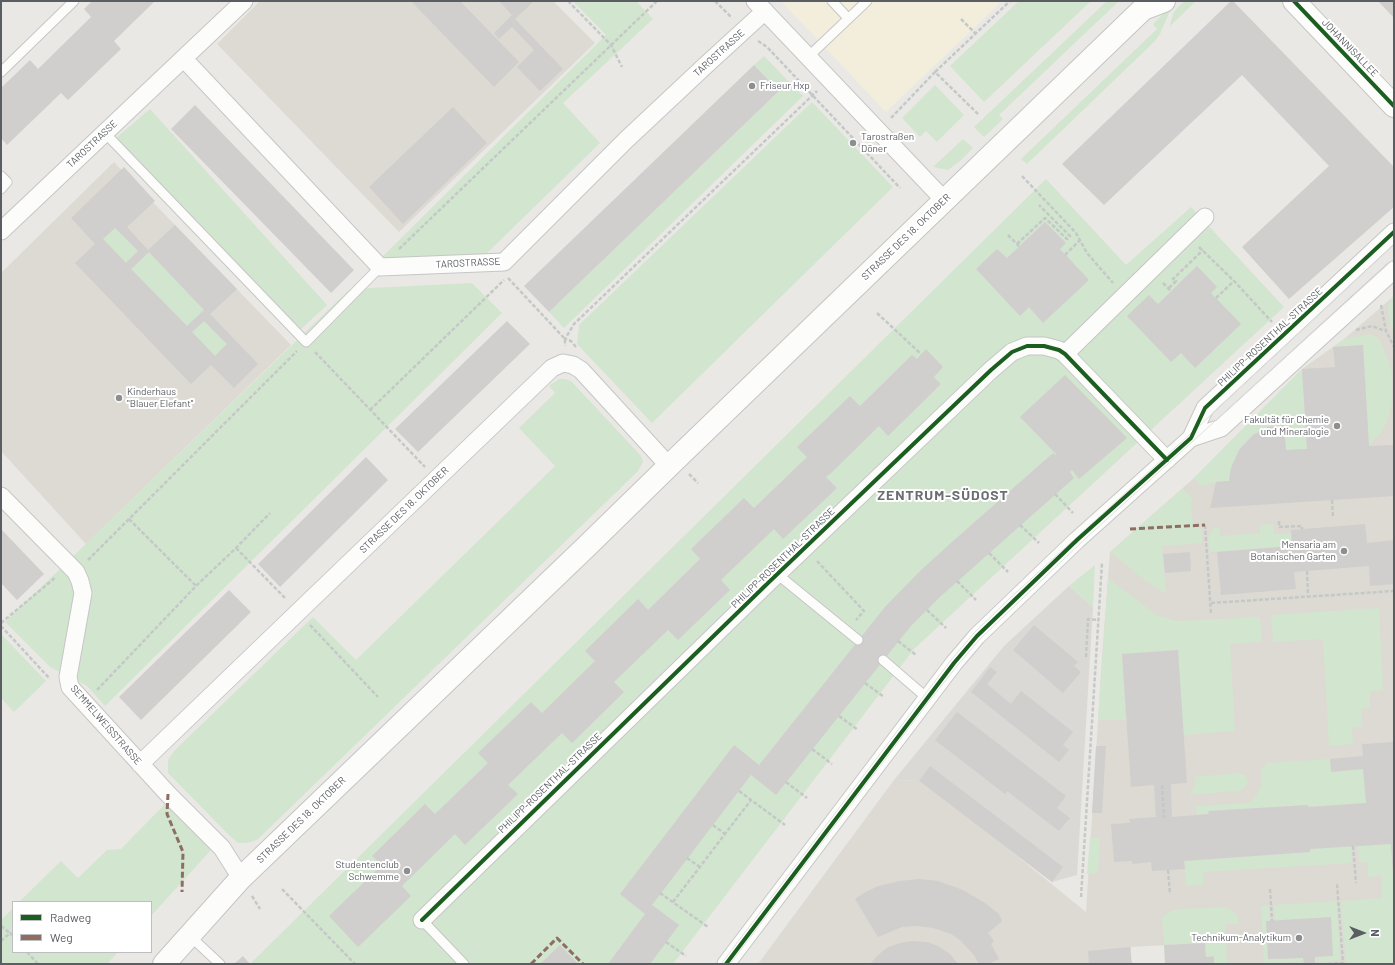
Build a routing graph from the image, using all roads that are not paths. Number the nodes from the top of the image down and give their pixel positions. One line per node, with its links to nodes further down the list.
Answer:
1 (74, 1): 12 (lane)
2 (244, 1): 11 (street, TAROSTRASSE)
3 (832, 1): 9 (lane)
4 (867, 1): 9 (lane)
5 (1164, 1): 7 (main road, STRASSE DES 18. OKTOBER)
6 (1294, 1): 13 (main road, JOHANNISALLEE)
7 (1145, 5): 17 (main road, STRASSE DES 18. OKTOBER)
8 (760, 6): 10 (street, TAROSTRASSE); 21 (street, TAROSTRASSE)
9 (848, 18): 10 (lane)
10 (808, 57): 17 (street, TAROSTRASSE)
11 (184, 59): 14 (street, TAROSTRASSE); 21 (street)
12 (1, 72)
13 (1394, 106)
14 (104, 132): 19 (street, TAROSTRASSE); 21 (lane)
15 (1, 176): 16 (lane)
16 (1, 189)
17 (945, 200): 26 (main road, STRASSE DES 18. OKTOBER)
18 (1205, 218): 23 (street)
19 (1, 231)
20 (1394, 232): 24 (street, PHILIPP-ROSENTHAL-STRASSE)
21 (380, 267)
22 (1394, 270): 24 (street, PHILIPP-ROSENTHAL-STRASSE)
23 (1065, 354): 25 (street, PHILIPP-ROSENTHAL-STRASSE); 28 (street, PHILIPP-ROSENTHAL-STRASSE)
24 (1191, 438): 25 (street, PHILIPP-ROSENTHAL-STRASSE)
25 (1167, 460): 31 (street, PHILIPP-ROSENTHAL-STRASSE)
26 (669, 466): 32 (street, STRASSE DES 18. OKTOBER); 33 (main road, STRASSE DES 18. OKTOBER)
27 (1, 496): 32 (street, SEMMELWEISSTRASSE)
28 (778, 574): 29 (lane); 34 (street, PHILIPP-ROSENTHAL-STRASSE)
29 (858, 640)
30 (883, 660): 31 (lane)
31 (927, 698): 39 (street, PHILIPP-ROSENTHAL-STRASSE)
32 (140, 764): 33 (street, SEMMELWEISSTRASSE)
33 (242, 878): 35 (main road, STRASSE DES 18. OKTOBER)
34 (422, 920): 38 (lane)
35 (190, 936): 36 (main road, STRASSE DES 18. OKTOBER); 37 (lane)
36 (164, 964)
37 (220, 964)
38 (464, 964)
39 (726, 964)

